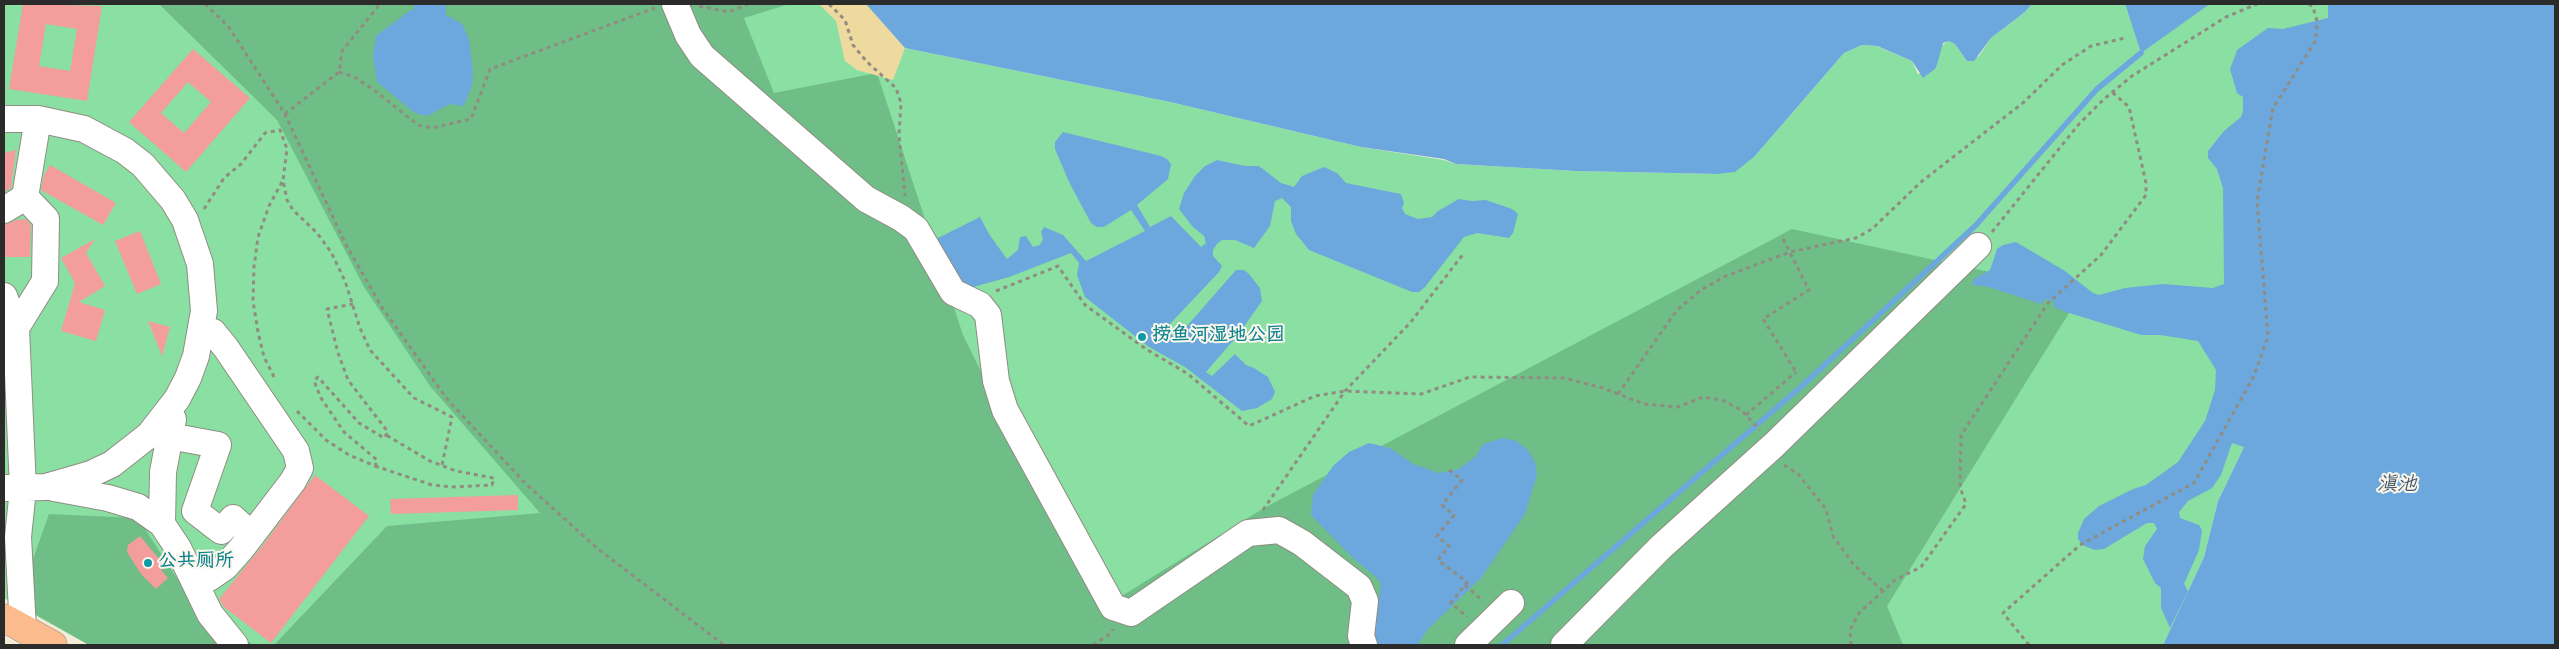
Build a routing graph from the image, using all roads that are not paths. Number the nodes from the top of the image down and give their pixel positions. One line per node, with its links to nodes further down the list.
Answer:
1 (676, 5): 19 (street)
2 (4, 119): 3 (street)
3 (38, 119): 4 (street); 8 (street)
4 (14, 204): 7 (street)
5 (1978, 246): 21 (street)
6 (4, 296): 7 (street)
7 (16, 328): 11 (street)
8 (202, 330): 9 (street); 13 (street)
9 (178, 399): 10 (street); 11 (street)
10 (168, 436): 12 (street); 13 (street)
11 (24, 488): 12 (street); 16 (street)
12 (162, 524): 14 (street)
13 (252, 534): 14 (street)
14 (194, 581): 18 (street)
15 (1511, 603): 20 (street)
16 (13, 623): 17 (main road)
17 (53, 645)
18 (235, 645)
19 (1364, 645)
20 (1468, 645)
21 (1564, 645)

